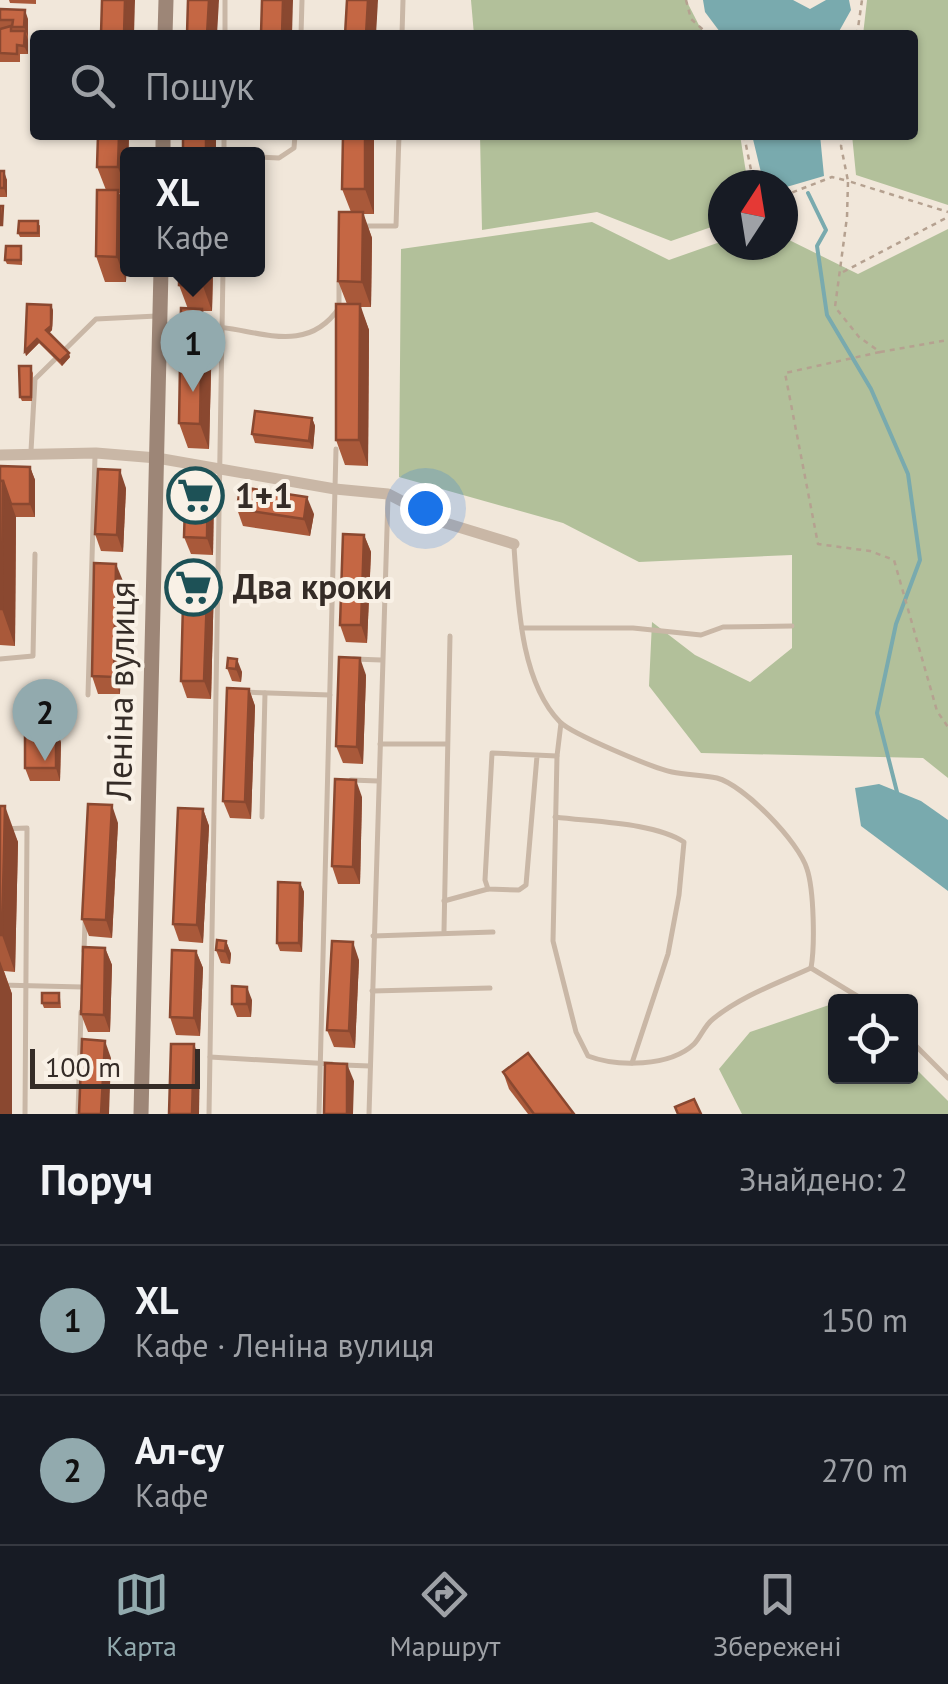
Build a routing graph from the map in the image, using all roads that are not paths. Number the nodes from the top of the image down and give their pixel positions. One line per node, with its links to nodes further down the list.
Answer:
1 (166, 0): 5 (main road)
2 (226, 0): 6 (lane)
3 (302, 0): 7 (lane)
4 (402, 0): 8 (lane)
5 (165, 30)
6 (225, 30)
7 (301, 30)
8 (402, 30)
9 (294, 140): 11 (lane)
10 (399, 140): 12 (lane)
11 (265, 158)
12 (359, 226)
13 (340, 275): 16 (lane)
14 (161, 277): 17 (main road, Леніна вулиця)
15 (223, 277): 18 (lane)
16 (339, 307): 18 (lane); 19 (lane)
17 (160, 320): 18 (lane); 21 (lane); 24 (main road, Леніна вулиця)
18 (222, 326): 25 (lane)
19 (339, 326)
20 (336, 450): 26 (lane)
21 (31, 453): 22 (street); 23 (street)
22 (96, 453): 24 (street); 39 (lane)
23 (0, 455)
24 (157, 458): 25 (street); 73 (main road, Леніна вулиця)
25 (221, 469): 26 (street); 36 (lane)
26 (336, 488): 27 (street); 33 (lane)
27 (388, 494): 28 (street); 35 (lane)
28 (514, 544): 31 (lane)
29 (36, 554): 34 (lane)
30 (792, 626): 31 (lane)
31 (522, 628): 40 (lane)
32 (450, 636): 42 (lane)
33 (331, 658): 35 (lane); 38 (lane)
34 (0, 659)
35 (381, 660): 41 (lane)
36 (217, 692): 37 (lane); 66 (lane)
37 (265, 693): 38 (lane); 48 (lane)
38 (330, 694): 45 (lane)
39 (88, 695)
40 (561, 724): 44 (lane); 56 (lane)
41 (379, 744): 42 (lane); 46 (lane)
42 (447, 744): 51 (lane)
43 (537, 756): 44 (lane); 50 (lane); 50 (lane)
44 (557, 756): 47 (lane)
45 (328, 780): 46 (lane); 67 (lane)
46 (378, 781): 55 (lane)
47 (555, 817): 68 (lane); 68 (lane)
48 (262, 818)
49 (0, 829): 59 (lane)
50 (488, 889): 51 (lane)
51 (444, 901): 53 (lane)
52 (85, 913): 57 (lane)
53 (444, 931): 54 (lane); 55 (lane)
54 (493, 932)
55 (374, 936): 62 (lane)
56 (811, 968): 63 (lane); 68 (lane)
57 (83, 969)
58 (0, 986): 59 (lane)
59 (26, 986): 60 (lane); 71 (lane)
60 (82, 987)
61 (490, 988): 62 (lane)
62 (372, 991): 69 (lane)
63 (855, 994)
64 (82, 1005): 72 (lane)
65 (918, 1048): 70 (lane)
66 (210, 1057): 67 (lane); 74 (lane)
67 (320, 1063): 69 (lane); 75 (lane)
68 (632, 1063)
69 (370, 1066): 76 (lane)
70 (948, 1078)
71 (26, 1114)
72 (78, 1114)
73 (140, 1114)
74 (209, 1114)
75 (319, 1114)
76 (368, 1114)

